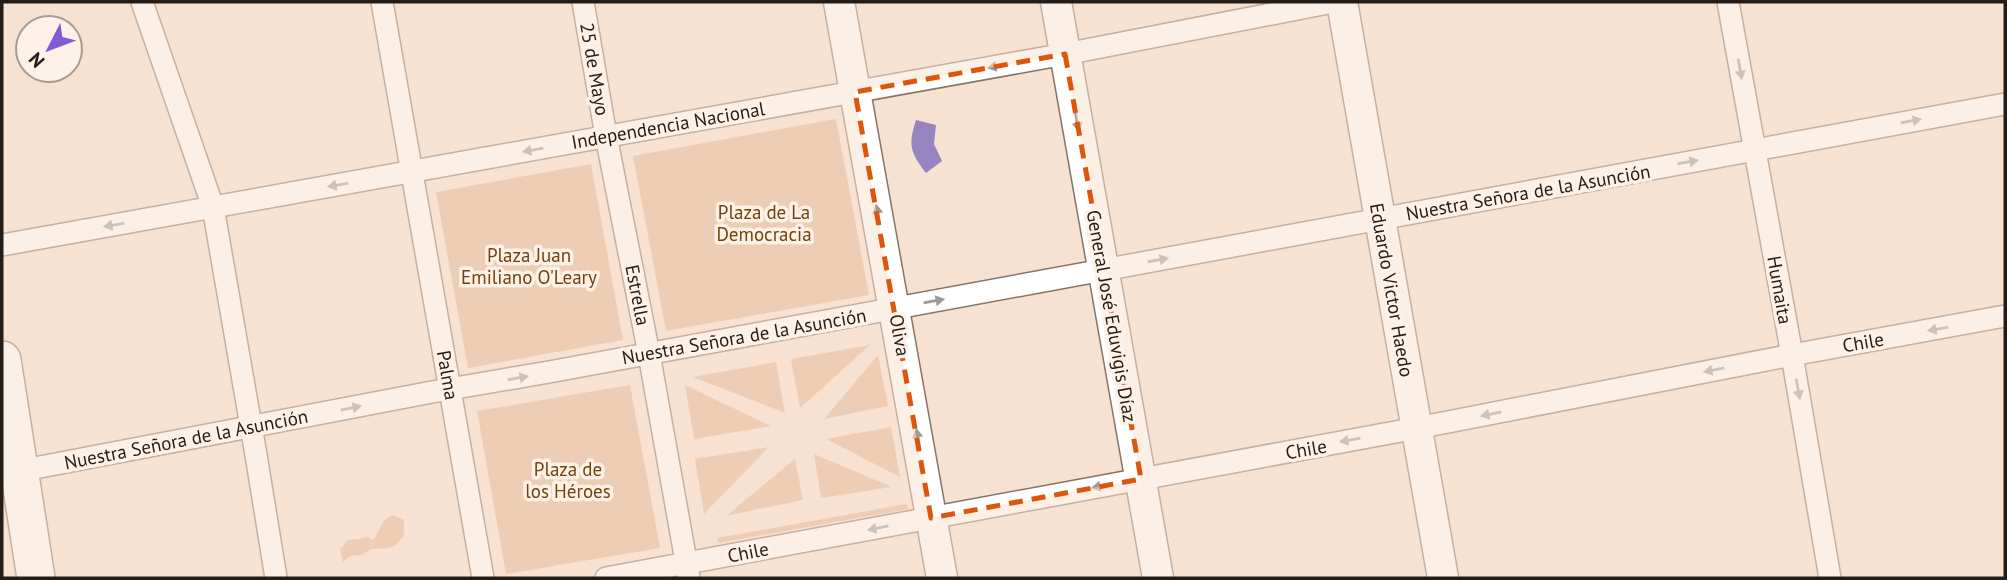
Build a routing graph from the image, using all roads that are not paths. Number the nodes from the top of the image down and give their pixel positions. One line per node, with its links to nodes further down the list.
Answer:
1 (142, 2): 15 (street)
2 (382, 2): 14 (street, Palma)
3 (583, 2): 12 (street, 25 de Mayo)
4 (839, 2): 10 (street, Oliva)
5 (1056, 2): 9 (street, General José Eduvigis Díaz)
6 (1333, 2): 9 (street, Independencia Nacional)
7 (1342, 2): 16 (street, Eduardo Victor Haedo)
8 (1728, 2): 13 (street, Humaita, one-way to 13)
9 (1065, 54): 10 (street, Independencia Nacional, one-way to 10); 18 (street, General José Eduvigis Díaz, one-way to 18)
10 (855, 92): 12 (street, Independencia Nacional); 19 (street, Oliva, one-way to 10)
11 (2005, 104): 13 (street, Nuestra Señora de la Asunción, one-way to 11)
12 (606, 136): 14 (street, Independencia Nacional, one-way to 14); 21 (street, Estrella)
13 (1755, 150): 16 (street, Nuestra Señora de la Asunción, one-way to 13); 22 (street, Humaita)
14 (408, 172): 15 (street, Independencia Nacional, one-way to 15); 24 (street, Palma)
15 (213, 207): 17 (street, Independencia Nacional, one-way to 17); 25 (street)
16 (1380, 219): 18 (street, Nuestra Señora de la Asunción, one-way to 16); 26 (street, Eduardo Victor Haedo)
17 (2, 245)
18 (1104, 270): 19 (street, Nuestra Señora de la Asunción, one-way to 18); 28 (street, General José Eduvigis Díaz)
19 (895, 308): 21 (street, Nuestra Señora de la Asunción); 29 (street, Oliva, one-way to 19)
20 (2005, 316): 22 (street, Chile, one-way to 22)
21 (649, 354): 24 (street, Nuestra Señora de la Asunción, one-way to 21); 30 (street, Estrella)
22 (1792, 355): 26 (street, Chile, one-way to 26); 38 (street, Humaita, one-way to 38)
23 (2, 360): 27 (highway)
24 (450, 390): 25 (street, Nuestra Señora de la Asunción, one-way to 24); 33 (street, Palma)
25 (251, 427): 27 (street, Nuestra Señora de la Asunción); 32 (street)
26 (1417, 428): 28 (street, Chile, one-way to 28); 37 (street, Eduardo Victor Haedo)
27 (19, 471): 31 (highway)
28 (1141, 479): 29 (street, Chile, one-way to 29); 36 (street, General José Eduvigis Díaz)
29 (931, 518): 30 (street, Chile, one-way to 30); 35 (street, Oliva)
30 (687, 571): 34 (street, Chile)
31 (36, 578)
32 (276, 578)
33 (483, 578)
34 (606, 578)
35 (942, 578)
36 (1158, 578)
37 (1443, 578)
38 (1830, 578)

